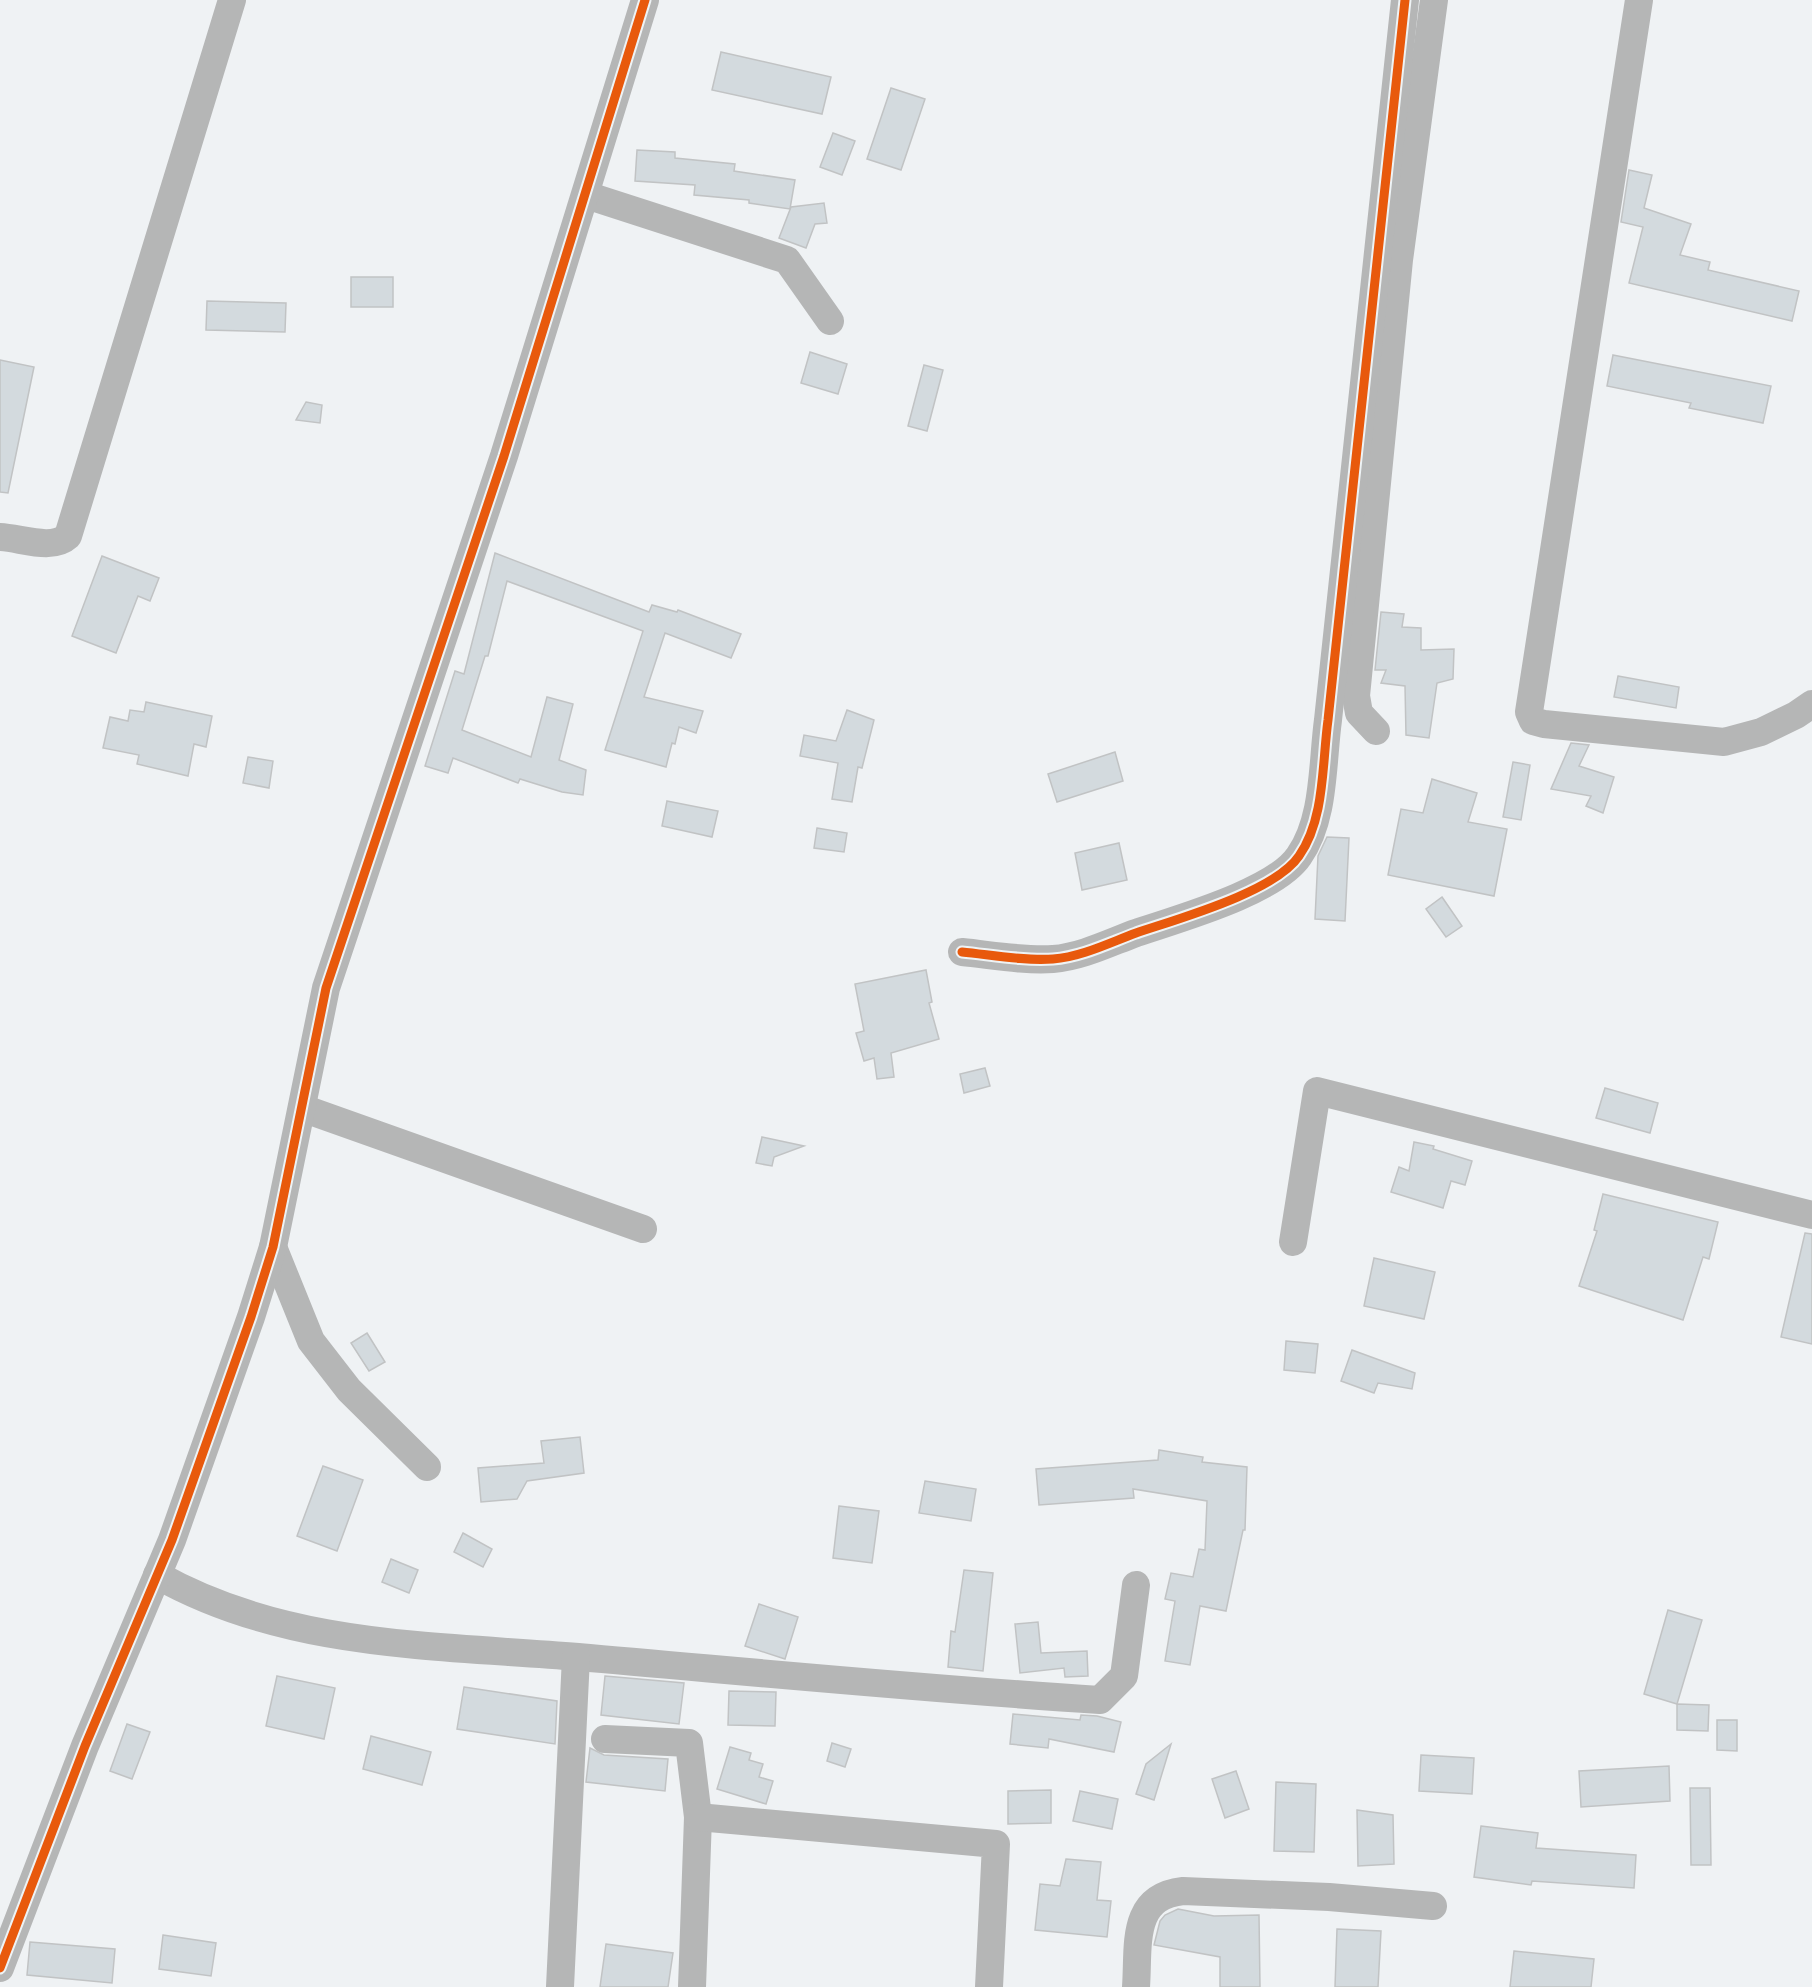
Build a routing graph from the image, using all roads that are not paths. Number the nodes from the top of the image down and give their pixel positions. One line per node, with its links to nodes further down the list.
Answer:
1 (232, 0): 8 (street)
2 (645, 0): 6 (street)
3 (1405, 0): 11 (street)
4 (1434, 0): 10 (street)
5 (1639, 0): 9 (street)
6 (586, 195): 7 (street); 12 (street)
7 (830, 321)
8 (0, 537)
9 (1812, 704)
10 (1376, 731)
11 (962, 952)
12 (302, 1108): 14 (street); 16 (street)
13 (1812, 1215): 15 (street)
14 (643, 1229)
15 (1293, 1242)
16 (273, 1247): 17 (street); 18 (street)
17 (427, 1467)
18 (157, 1575): 20 (street); 24 (street)
19 (1136, 1585): 20 (street)
20 (576, 1657): 25 (street)
21 (605, 1739): 22 (street)
22 (698, 1817): 26 (street); 27 (street)
23 (1433, 1906): 28 (street)
24 (0, 1968)
25 (560, 1987)
26 (692, 1987)
27 (989, 1987)
28 (1136, 1987)

